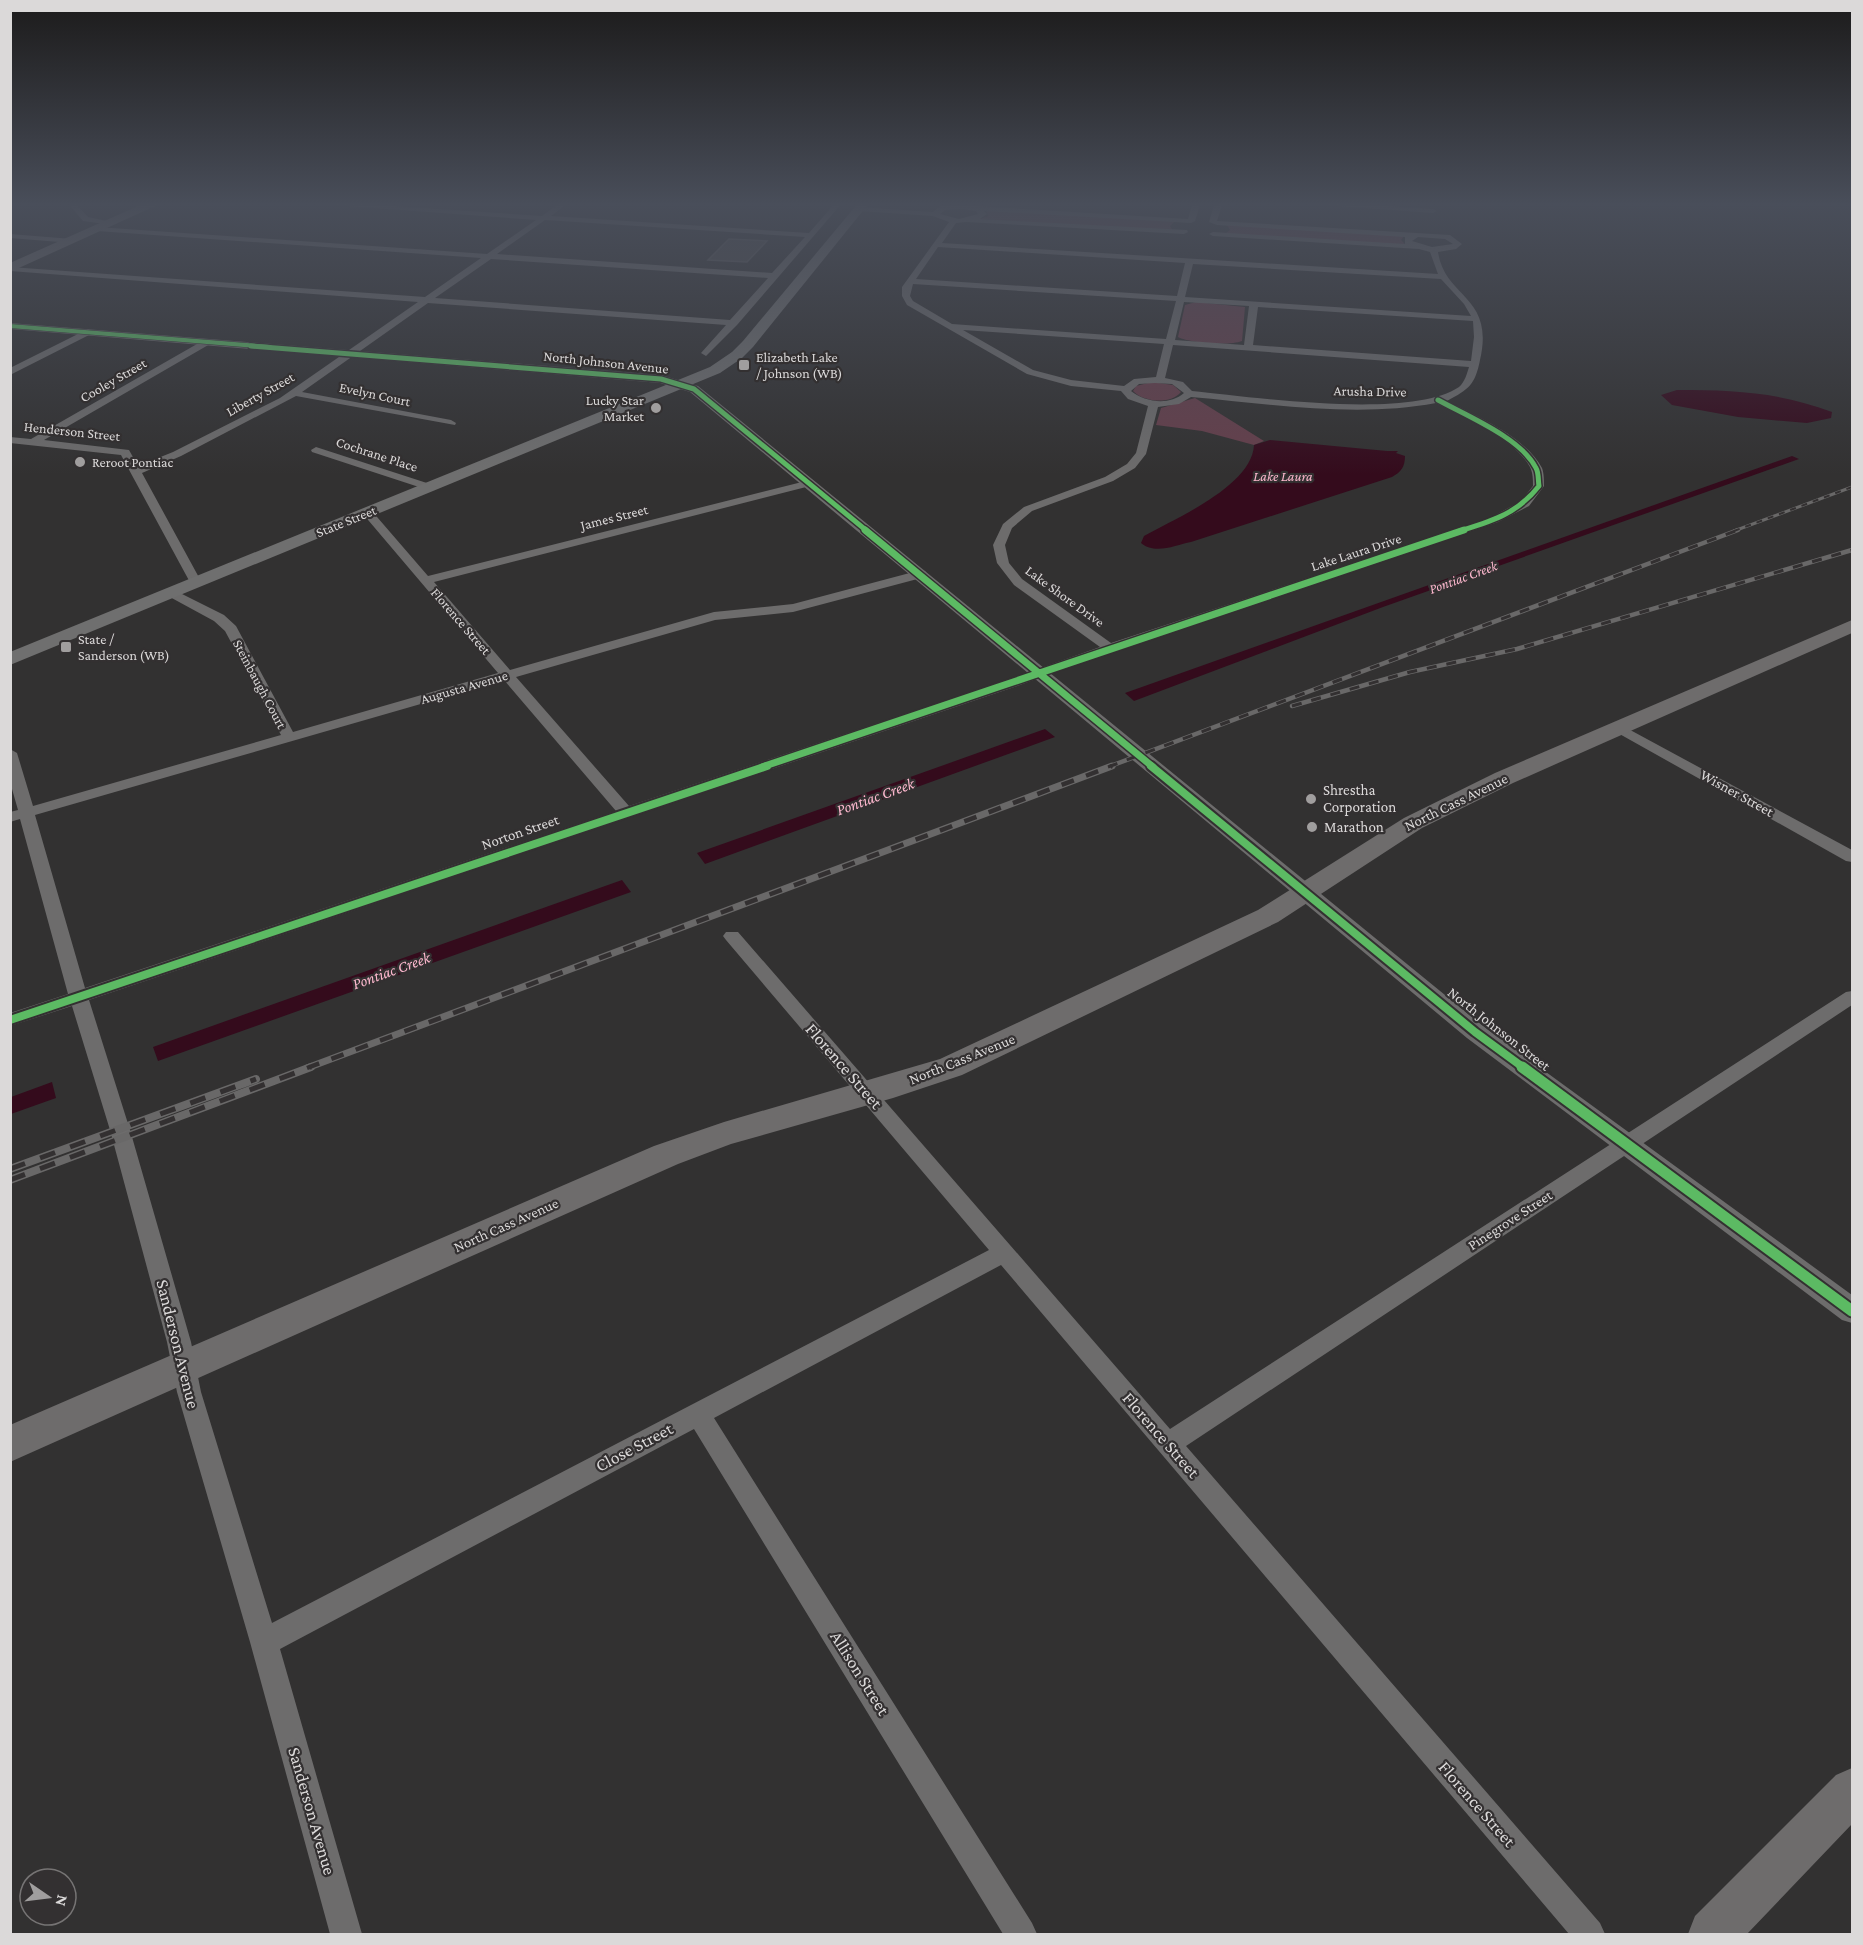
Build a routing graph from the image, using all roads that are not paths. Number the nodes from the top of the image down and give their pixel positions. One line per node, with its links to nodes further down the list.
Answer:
1 (327, 293): 10 (street)
2 (434, 293): 10 (street, Liberty Street)
3 (761, 293): 13 (street)
4 (790, 293): 25 (main road, State Street)
5 (906, 293): 15 (street)
6 (1092, 293): 9 (street)
7 (1182, 293): 9 (street)
8 (1460, 293): 12 (street, Arusha Drive)
9 (1180, 299): 11 (street); 18 (street)
10 (424, 300): 13 (street); 21 (street, Liberty Street)
11 (1254, 304): 12 (street); 19 (street)
12 (1476, 319): 22 (street, Arusha Drive)
13 (734, 323): 20 (street)
14 (10, 326): 16 (street, North Johnson Avenue)
15 (947, 326): 18 (street); 26 (street)
16 (88, 332): 17 (street, North Johnson Avenue); 23 (street)
17 (207, 342): 21 (street, North Johnson Avenue); 33 (street, Cooley Street)
18 (1169, 342): 19 (street); 24 (street)
19 (1248, 347): 22 (street)
20 (706, 352)
21 (350, 353): 25 (street, North Johnson Avenue); 27 (street, Liberty Street)
22 (1473, 364): 29 (street, Arusha Drive)
23 (10, 372)
24 (1160, 380): 26 (street); 28 (street)
25 (682, 385): 36 (street, North Johnson Avenue); 37 (main road, State Street)
26 (1126, 389): 30 (street)
27 (294, 393): 31 (street, Evelyn Court); 35 (street, Liberty Street)
28 (1188, 394): 29 (street, Arusha Drive); 30 (street)
29 (1438, 400): 44 (street, Lake Laura Drive)
30 (1154, 403): 44 (street, Lake Shore Drive)
31 (451, 423)
32 (10, 440): 33 (street, Henderson Street)
33 (34, 442): 35 (street, Henderson Street)
34 (316, 450): 37 (street, Cochrane Place)
35 (136, 471): 41 (street, Henderson Street)
36 (810, 483): 39 (street, North Johnson Avenue); 40 (street, James Street)
37 (429, 487): 38 (main road, State Street)
38 (367, 512): 40 (street, Florence Street); 41 (main road, State Street)
39 (921, 574): 46 (street, North Johnson Avenue); 47 (street, Augusta Avenue)
40 (426, 580): 47 (street, Florence Street)
41 (196, 583): 42 (main road, State Street)
42 (172, 593): 45 (main road, State Street); 49 (street, Steinbaugh Court)
43 (1852, 626): 48 (main road, North Cass Avenue)
44 (1110, 648): 46 (street, Lake Laura Drive)
45 (10, 659)
46 (1040, 673): 51 (street, North Johnson Avenue); 52 (street, Norton Street)
47 (507, 674): 49 (street, Augusta Avenue); 52 (street, Florence Street)
48 (1621, 729): 54 (street, Wisner Street); 55 (main road, North Cass Avenue)
49 (289, 737): 53 (street, Augusta Avenue)
50 (10, 753): 53 (street, Sanderson Avenue)
51 (1140, 755): 55 (street, North Johnson Street)
52 (626, 813): 57 (street, Norton Street)
53 (19, 815): 57 (street, Sanderson Avenue)
54 (1852, 857)
55 (1305, 892): 60 (main road, North Cass Avenue); 61 (street, North Johnson Street)
56 (732, 936): 60 (street, Florence Street)
57 (79, 997): 59 (street, Norton Street); 64 (street, Sanderson Avenue)
58 (1852, 997): 61 (street, Pinegrove Street)
59 (10, 1020)
60 (866, 1092): 62 (street, Florence Street); 64 (main road, North Cass Avenue)
61 (1627, 1144): 63 (street, North Johnson Street); 67 (street, Pinegrove Street)
62 (1004, 1253): 65 (street, Close Street); 67 (street, Florence Street)
63 (1852, 1311)
64 (184, 1367): 66 (main road, North Cass Avenue); 68 (street, Sanderson Avenue)
65 (698, 1414): 68 (street, Close Street); 71 (street, Allison Street)
66 (10, 1444)
67 (1168, 1444): 72 (street, Florence Street)
68 (264, 1642): 70 (street, Sanderson Avenue)
69 (1852, 1791): 73 (main road)
70 (346, 1935)
71 (1021, 1935)
72 (1589, 1935)
73 (1713, 1935)

